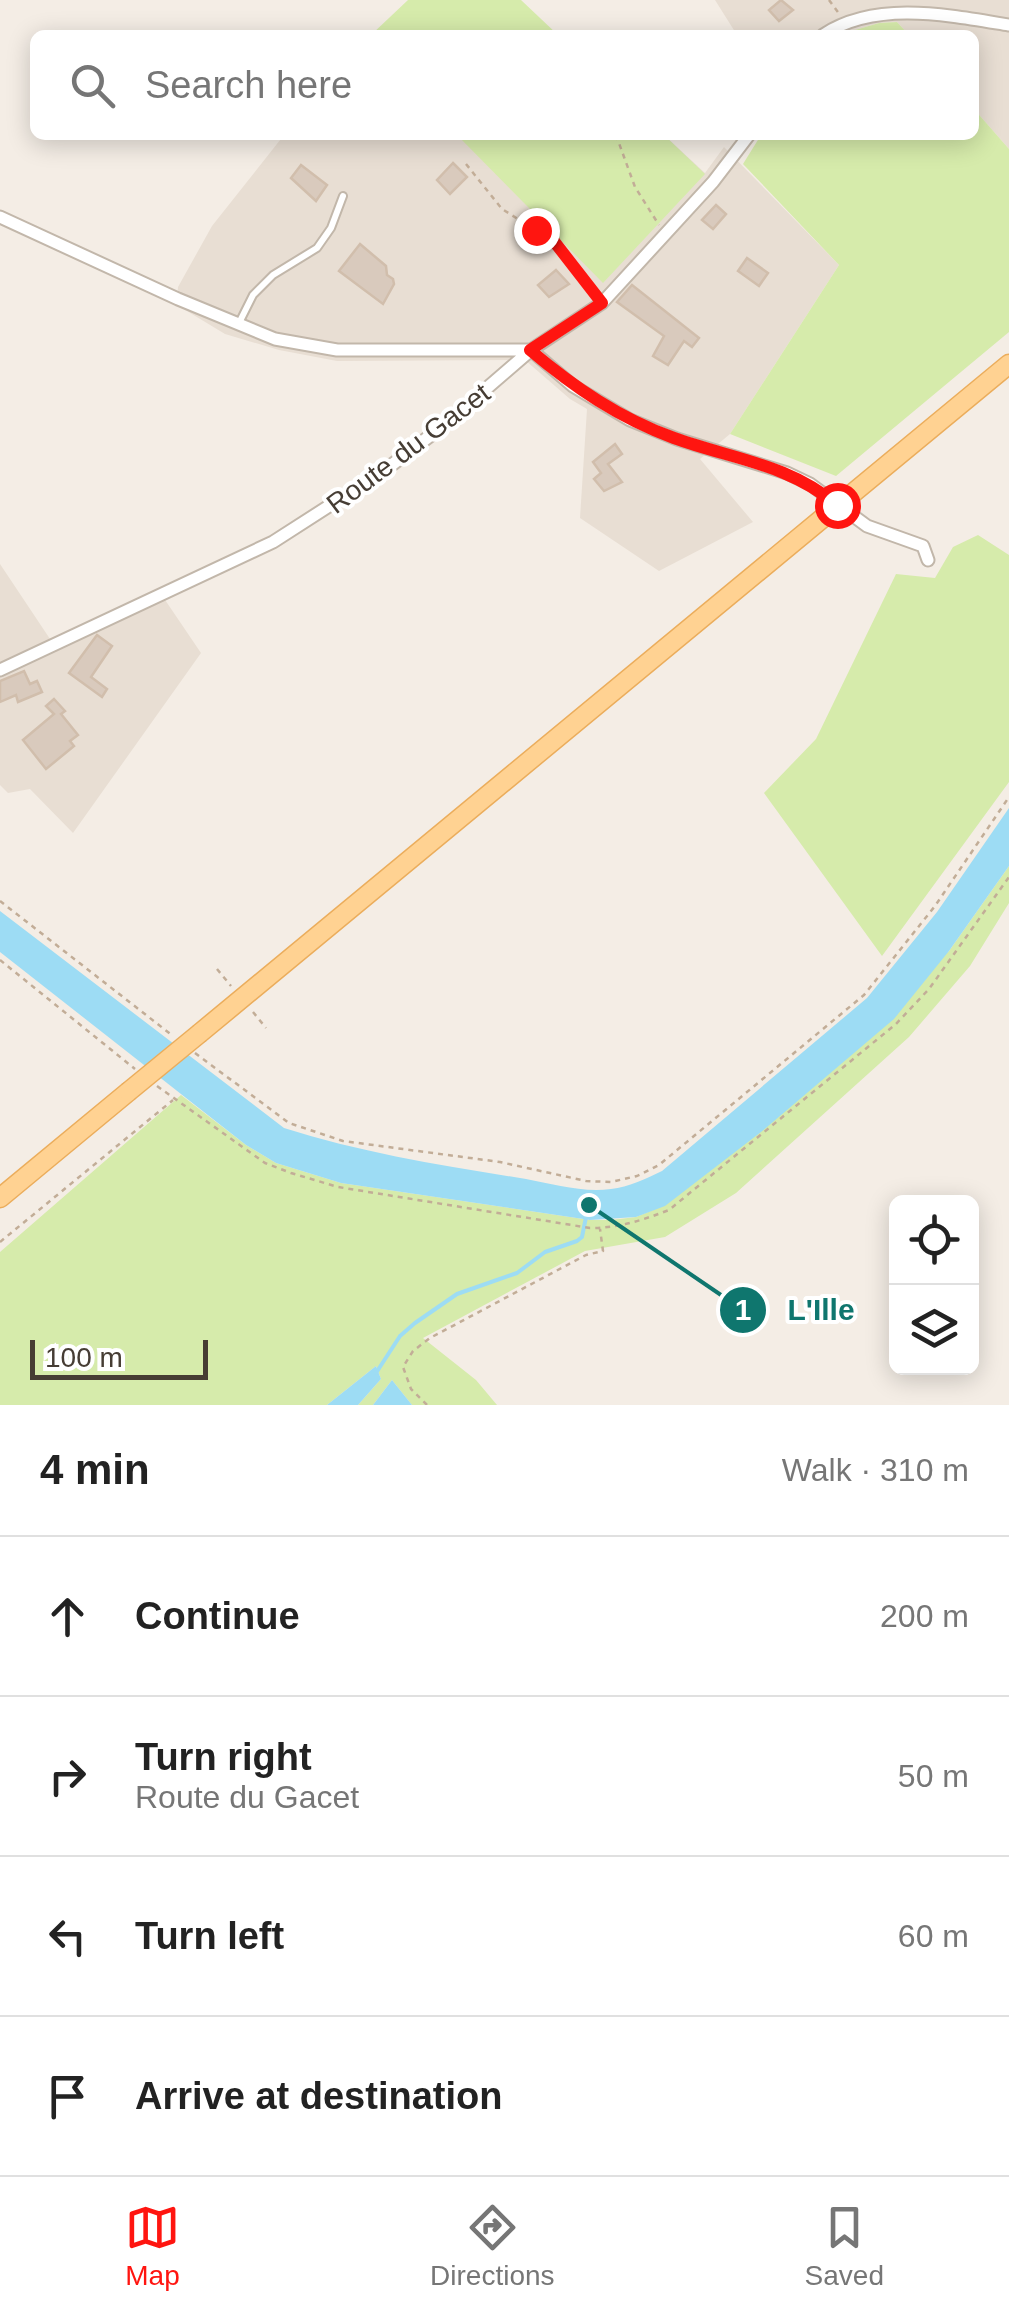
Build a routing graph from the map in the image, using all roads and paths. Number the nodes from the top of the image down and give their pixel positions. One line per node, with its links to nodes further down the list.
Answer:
1 (829, 0): 2 (path)
2 (844, 20): 3 (street); 4 (street)
3 (1009, 26)
4 (830, 30)
5 (618, 140): 10 (path)
6 (745, 140): 10 (street, Route du Gacet)
7 (466, 164): 11 (path)
8 (343, 196): 12 (lane)
9 (0, 217): 12 (street)
10 (665, 235): 11 (street, Route du Gacet)
11 (602, 303): 13 (street, Route du Gacet)
12 (238, 324): 13 (street)
13 (530, 350): 15 (street); 17 (street, Route du Gacet)
14 (1009, 364): 15 (main road)
15 (837, 505): 16 (street); 31 (main road, bridge)
16 (928, 560)
17 (0, 670)
18 (1009, 797): 27 (path)
19 (1009, 878): 32 (path)
20 (0, 901): 26 (path)
21 (0, 960): 28 (path)
22 (217, 969): 23 (path)
23 (231, 986)
24 (253, 1012): 25 (path)
25 (266, 1028)
26 (176, 1039)
27 (192, 1051)
28 (143, 1075)
29 (158, 1087): 30 (path)
30 (173, 1100): 32 (path); 33 (path)
31 (0, 1198)
32 (600, 1228): 34 (path)
33 (0, 1242)
34 (427, 1405)

